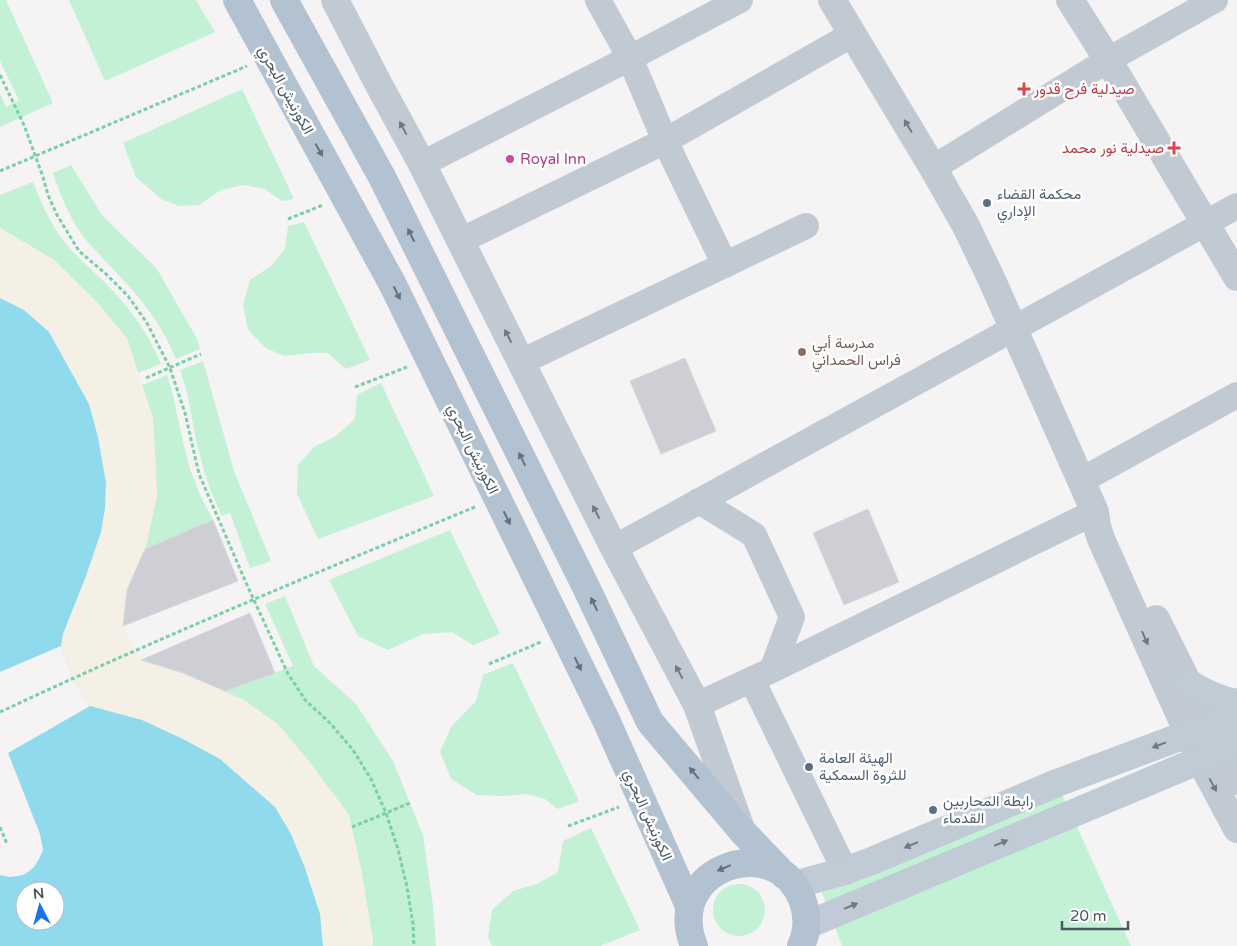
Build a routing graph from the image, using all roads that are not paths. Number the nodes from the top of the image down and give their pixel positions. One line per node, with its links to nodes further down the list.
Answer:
1 (237, 0): 41 (main road, الكورنيش البحري, one-way to 41)
2 (284, 0): 36 (main road, one-way to 2)
3 (335, 0): 13 (street, one-way to 3)
4 (598, 0): 10 (street)
5 (740, 0): 10 (street)
6 (832, 0): 9 (street)
7 (1070, 0): 11 (street)
8 (1214, 0): 11 (street)
9 (853, 34): 12 (street); 14 (street, one-way to 9)
10 (630, 58): 12 (street); 13 (street)
11 (1108, 60): 14 (street); 16 (street)
12 (665, 141): 18 (street); 19 (street)
13 (422, 164): 18 (street)
14 (933, 168): 21 (street)
15 (1237, 206): 16 (street)
16 (1205, 224): 20 (street); 21 (street)
17 (806, 226): 19 (street)
18 (460, 241): 22 (street, one-way to 18)
19 (725, 265): 22 (street)
20 (1237, 277)
21 (1014, 329): 24 (street); 25 (street)
22 (521, 362): 27 (street, one-way to 22)
23 (1237, 394): 24 (street)
24 (1082, 480): 26 (street)
25 (699, 501): 27 (street); 28 (street)
26 (1096, 512): 28 (street); 29 (street); 33 (street, one-way to 33)
27 (614, 548): 31 (street, one-way to 27)
28 (762, 675): 31 (street); 39 (street)
29 (1187, 682): 30 (main road); 33 (street)
30 (1237, 703)
31 (697, 704): 36 (street)
32 (1237, 713): 33 (main road)
33 (1211, 742): 34 (street); 35 (street, one-way to 35); 37 (main road, one-way to 37); 38 (main road, one-way to 33)
34 (1237, 781)
35 (1237, 829)
36 (742, 831): 40 (main road)
37 (938, 833): 38 (main road); 39 (main road, one-way to 39)
38 (952, 864): 42 (main road, one-way to 38)
39 (845, 871): 40 (main road)
40 (789, 880): 41 (main road, one-way to 41); 42 (main road)
41 (690, 908): 43 (main road)
42 (804, 939)
43 (694, 946)

